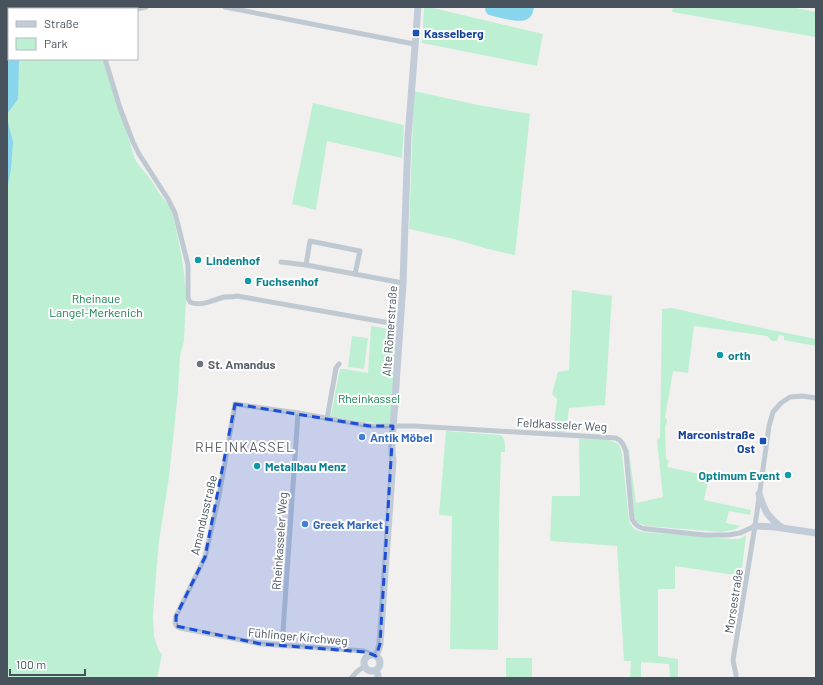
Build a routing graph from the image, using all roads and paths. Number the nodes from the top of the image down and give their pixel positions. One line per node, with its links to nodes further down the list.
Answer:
1 (225, 7): 3 (street)
2 (418, 7): 3 (street, Alte Römerstraße)
3 (414, 44): 8 (street, Alte Römerstraße)
4 (105, 60): 9 (street)
5 (281, 262): 6 (street)
6 (306, 265): 7 (street); 7 (street)
7 (355, 274): 8 (street)
8 (403, 284): 9 (street, Alte Römerstraße)
9 (401, 325): 15 (street, Alte Römerstraße)
10 (339, 364): 14 (street)
11 (816, 398): 16 (street, Morsestraße)
12 (235, 404): 13 (street, Feldkasseler Weg); 20 (street, Amandusstraße)
13 (298, 413): 14 (street, Feldkasseler Weg); 21 (street, Rheinkasseler Weg)
14 (327, 419): 15 (street, Feldkasseler Weg)
15 (393, 426): 17 (street, Feldkasseler Weg); 22 (street, Alte Römerstraße)
16 (759, 494): 17 (street, Morsestraße); 18 (street)
17 (755, 526): 18 (street, Feldkasseler Weg); 27 (street, Morsestraße)
18 (782, 528): 19 (street, Feldkasseler Weg)
19 (816, 533)
20 (176, 626): 21 (street, Fühlinger Kirchweg)
21 (282, 646): 22 (street, Fühlinger Kirchweg)
22 (373, 656): 23 (street, Alte Römerstraße); 24 (street, Alte Römerstraße)
23 (365, 667): 24 (street); 25 (street)
24 (376, 670): 26 (street, Alte Römerstraße)
25 (352, 678)
26 (378, 678)
27 (736, 678)

